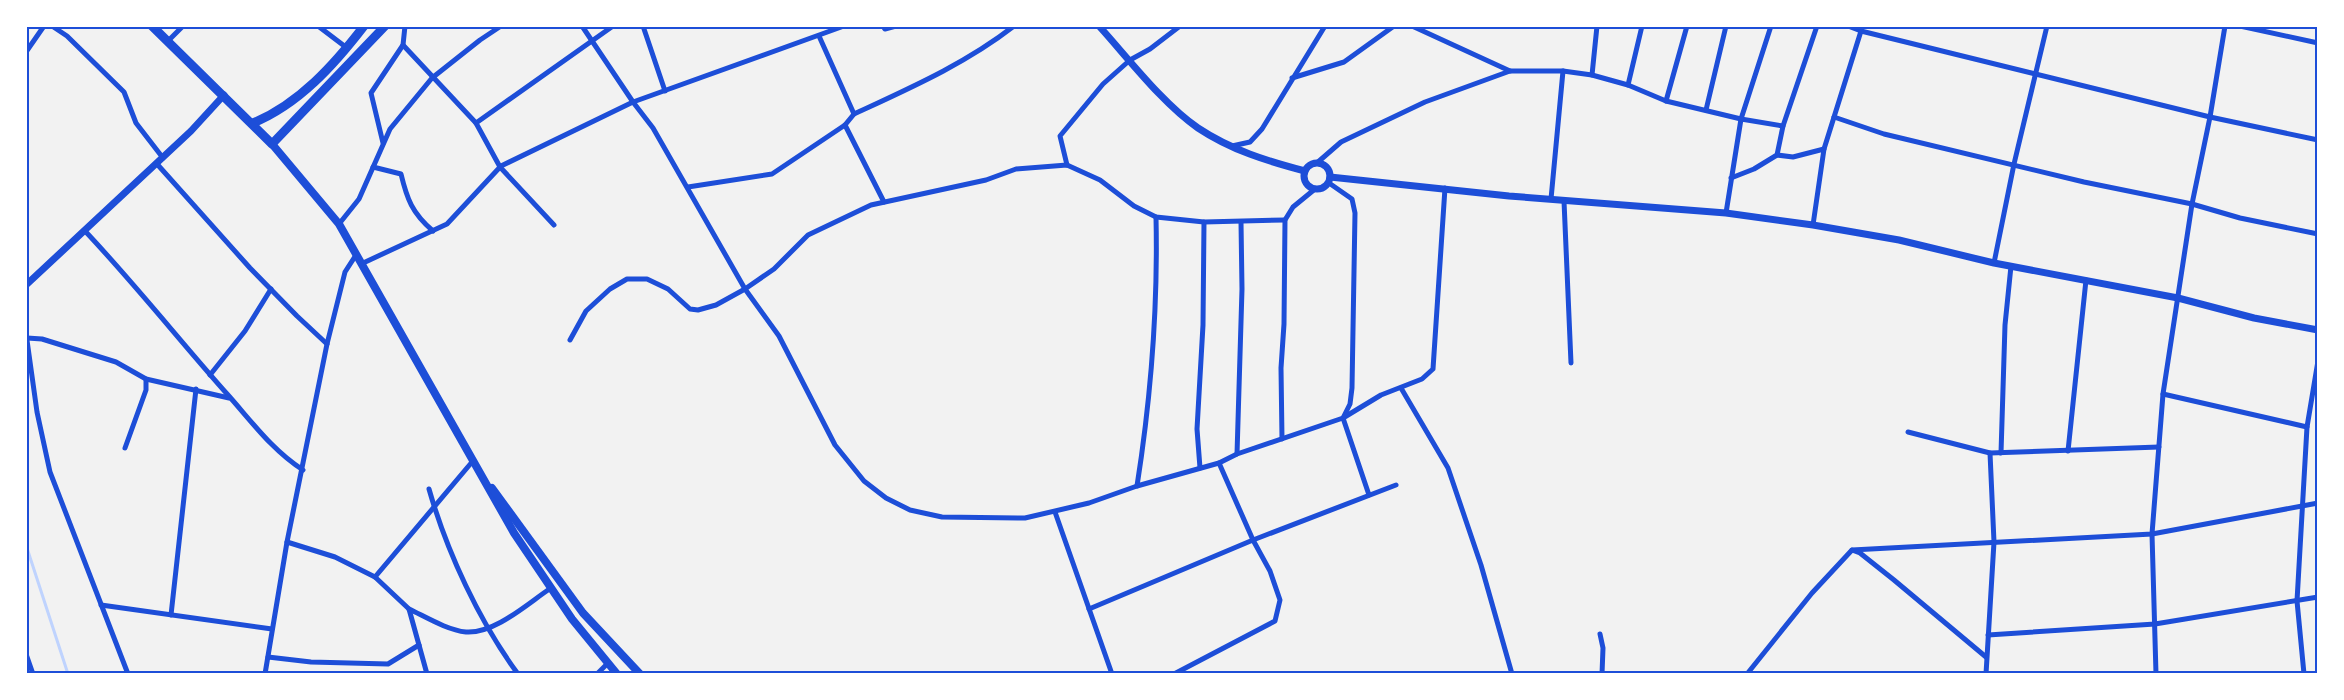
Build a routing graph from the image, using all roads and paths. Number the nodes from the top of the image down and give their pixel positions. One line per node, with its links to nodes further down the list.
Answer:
1 (44, 26): 39 (street)
2 (52, 26): 67 (street)
3 (152, 26): 35 (main road)
4 (183, 26): 35 (street)
5 (318, 26): 38 (street)
6 (364, 26): 38 (main road)
7 (385, 26): 62 (main road)
8 (405, 26): 37 (street)
9 (501, 26): 45 (street)
10 (582, 26): 34 (street)
11 (613, 26): 34 (street)
12 (643, 26): 48 (street)
13 (844, 26): 33 (street)
14 (883, 26): 15 (street)
15 (896, 26)
16 (1014, 26): 53 (street)
17 (1099, 26): 40 (street)
18 (1180, 26): 40 (street)
19 (1325, 26): 46 (street)
20 (1394, 26): 46 (street)
21 (1412, 26): 41 (street)
22 (1597, 26): 44 (street)
23 (1642, 26): 47 (street)
24 (1687, 26): 50 (street)
25 (1726, 26): 52 (street)
26 (1771, 26): 56 (street)
27 (1817, 26): 60 (street)
28 (1848, 26): 32 (street)
29 (2048, 26): 43 (street)
30 (2225, 26): 55 (street)
31 (2240, 26): 36 (street)
32 (1861, 31): 43 (street); 54 (street)
33 (819, 36): 48 (street); 53 (street)
34 (592, 40): 51 (street); 58 (street)
35 (168, 42): 49 (main road)
36 (2318, 42)
37 (403, 45): 45 (street); 63 (street)
38 (347, 48): 57 (main road)
39 (26, 52)
40 (1130, 60): 64 (street); 71 (street)
41 (1510, 71): 42 (street); 68 (street)
42 (1563, 71): 44 (street); 80 (street)
43 (2037, 74): 55 (street); 70 (street)
44 (1592, 76): 47 (street)
45 (432, 78): 58 (street); 63 (street)
46 (1292, 78): 64 (street)
47 (1628, 85): 50 (street)
48 (665, 91): 51 (street)
49 (224, 95): 57 (main road); 67 (street)
50 (1666, 101): 52 (street)
51 (632, 102): 73 (street); 77 (street)
52 (1706, 110): 56 (street)
53 (854, 114): 59 (street)
54 (1834, 117): 65 (street); 70 (street)
55 (2210, 117): 61 (street); 83 (street)
56 (1742, 119): 60 (street); 75 (street)
57 (253, 123): 62 (main road)
58 (476, 123): 73 (street)
59 (845, 125): 77 (street); 82 (street)
60 (1783, 126): 66 (street)
61 (2318, 140)
62 (272, 144): 89 (main road)
63 (383, 144): 72 (street)
64 (1230, 146): 74 (street)
65 (1824, 149): 66 (street); 91 (street)
66 (1777, 155): 75 (street)
67 (163, 158): 69 (street)
68 (1318, 162): 74 (street); 76 (street)
69 (157, 164): 93 (street); 101 (street)
70 (2014, 164): 83 (street); 96 (street)
71 (1067, 166): 82 (street); 85 (street)
72 (373, 167): 89 (street); 92 (street)
73 (500, 167): 90 (street); 92 (street)
74 (1305, 171): 79 (street)
75 (1731, 178): 84 (street)
76 (1329, 180): 78 (street); 79 (street); 117 (street)
77 (688, 187): 102 (street)
78 (1445, 188): 80 (street); 113 (street)
79 (1314, 189): 86 (street)
80 (1551, 199): 81 (street)
81 (1564, 200): 84 (street); 110 (street)
82 (884, 202): 102 (street)
83 (2192, 204): 94 (street); 103 (street)
84 (1726, 213): 91 (street)
85 (1156, 217): 87 (street); 132 (street)
86 (1285, 220): 88 (street); 120 (street)
87 (1204, 222): 88 (street); 129 (street)
88 (1240, 222): 126 (street)
89 (339, 224): 95 (main road)
90 (554, 225)
91 (1813, 225): 96 (street)
92 (433, 230): 97 (street)
93 (85, 231): 100 (street); 111 (street)
94 (2318, 234)
95 (356, 255): 97 (main road); 108 (street)
96 (1994, 263): 98 (street)
97 (361, 264): 127 (main road)
98 (2011, 266): 99 (street); 125 (street)
99 (2086, 280): 103 (street); 123 (street)
100 (26, 285)
101 (271, 289): 108 (street); 111 (street)
102 (745, 289): 107 (street); 138 (street)
103 (2178, 298): 104 (street); 115 (street)
104 (2318, 330)
105 (26, 334): 106 (street)
106 (27, 338): 112 (street); 148 (street)
107 (570, 340)
108 (327, 344): 130 (street)
109 (2318, 361): 118 (street)
110 (1571, 363)
111 (210, 375): 116 (street)
112 (146, 379): 114 (street); 122 (street)
113 (1401, 388): 117 (street); 172 (street)
114 (196, 389): 116 (street); 151 (street)
115 (2163, 394): 118 (street); 121 (street)
116 (231, 398): 130 (street)
117 (1343, 418): 120 (street); 134 (street)
118 (2307, 427): 137 (street)
119 (1908, 432): 124 (street)
120 (1282, 439): 126 (street)
121 (2159, 447): 123 (street); 139 (street)
122 (125, 448)
123 (2068, 451): 125 (street)
124 (1990, 453): 125 (street); 142 (street)
125 (2001, 453)
126 (1237, 454): 128 (street)
127 (472, 462): 136 (street); 145 (main road); 169 (main road)
128 (1219, 463): 129 (street); 140 (street)
129 (1200, 468): 132 (street)
130 (303, 470): 141 (street)
131 (1396, 485): 134 (street)
132 (1137, 486): 138 (street)
133 (429, 489): 136 (street)
134 (1369, 495): 140 (street)
135 (2318, 503): 137 (street)
136 (434, 506): 144 (street); 154 (street)
137 (2302, 506): 139 (street); 147 (street)
138 (1055, 512): 150 (street)
139 (2152, 534): 142 (street); 152 (street)
140 (1253, 540): 150 (street); 171 (street)
141 (287, 542): 144 (street); 153 (street)
142 (1994, 542): 143 (street); 156 (street)
143 (1852, 550): 160 (street); 174 (street)
144 (375, 577): 149 (street)
145 (551, 588): 154 (street); 161 (main road)
146 (2318, 597): 147 (street)
147 (2297, 601): 152 (street); 177 (street)
148 (101, 605): 151 (street); 163 (street)
149 (409, 608): 154 (street); 157 (street)
150 (1090, 609): 170 (street)
151 (171, 615): 153 (street)
152 (2155, 624): 156 (street); 176 (street)
153 (272, 629): 159 (street)
154 (490, 629): 166 (street)
155 (1600, 634): 173 (street)
156 (1988, 635): 160 (street)
157 (419, 645): 159 (street); 165 (street)
158 (26, 654): 162 (street)
159 (268, 657): 164 (street)
160 (1986, 657): 175 (street)
161 (608, 663): 167 (street); 168 (main road)
162 (33, 674)
163 (128, 674)
164 (264, 674)
165 (427, 674)
166 (518, 674)
167 (598, 674)
168 (617, 674)
169 (640, 674)
170 (1112, 674)
171 (1174, 674)
172 (1512, 674)
173 (1602, 674)
174 (1746, 674)
175 (1986, 674)
176 (2156, 674)
177 (2304, 674)

